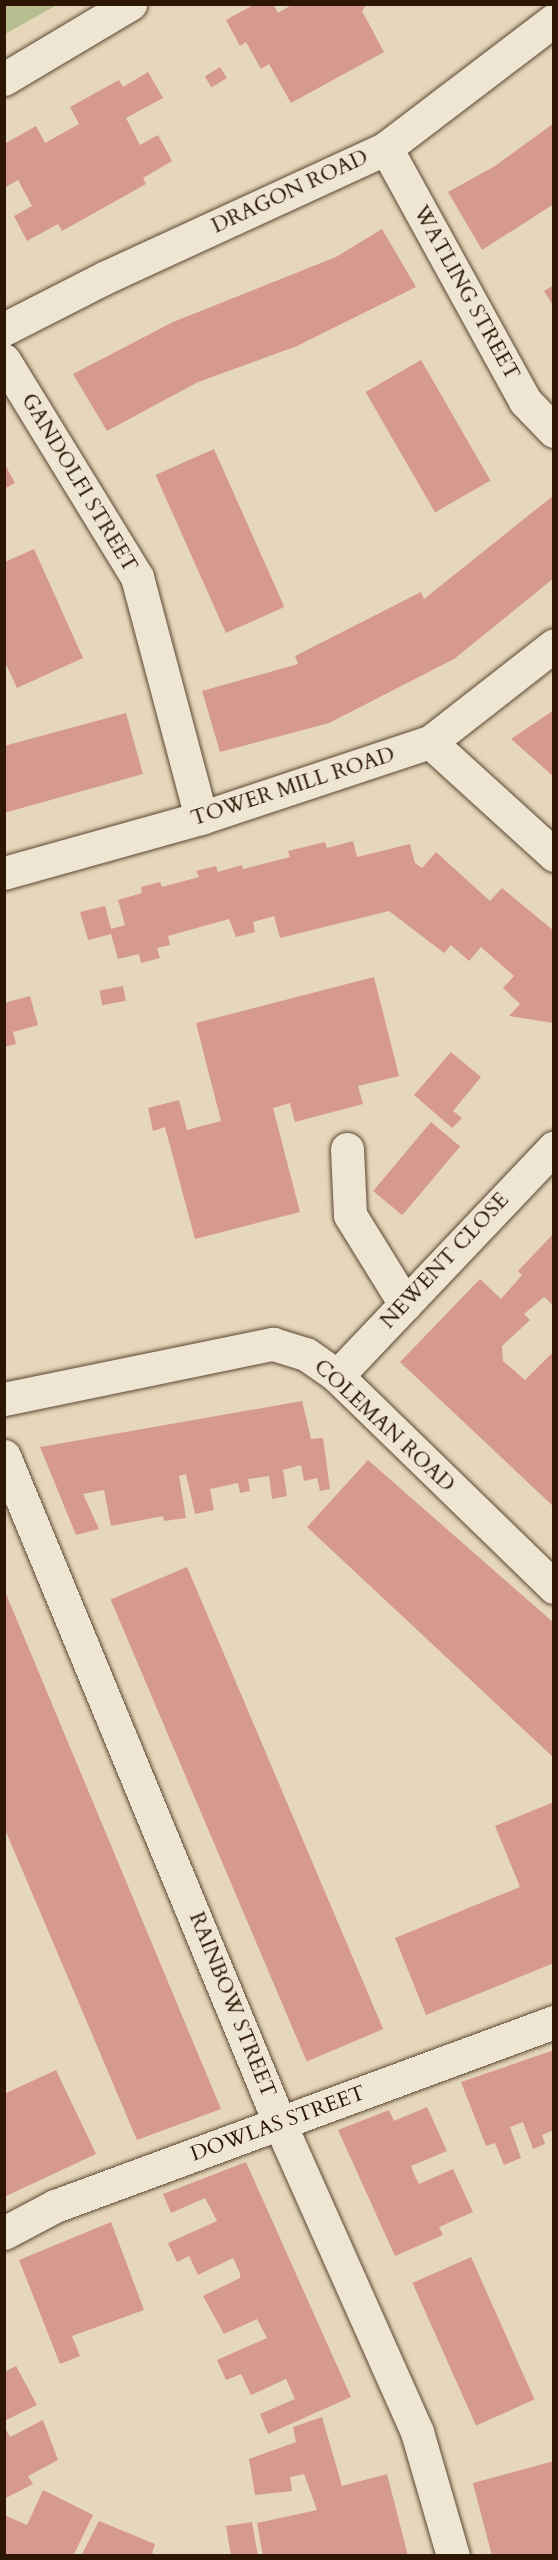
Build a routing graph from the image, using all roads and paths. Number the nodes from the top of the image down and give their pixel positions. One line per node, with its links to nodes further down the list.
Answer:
1 (130, 4): 3 (street)
2 (554, 20): 4 (street, DRAGON ROAD)
3 (4, 79)
4 (386, 148): 5 (street, DRAGON ROAD); 7 (street, WATLING STREET)
5 (4, 329)
6 (4, 360): 10 (street, GANDOLFI STREET)
7 (554, 432)
8 (554, 645): 9 (street, TOWER MILL ROAD)
9 (430, 742): 10 (street, TOWER MILL ROAD); 11 (street)
10 (201, 818): 12 (street, TOWER MILL ROAD)
11 (554, 855)
12 (4, 873)
13 (554, 1147): 15 (street, NEWENT CLOSE)
14 (347, 1149): 15 (street)
15 (405, 1304): 16 (street, NEWENT CLOSE)
16 (337, 1376): 17 (street, COLEMAN ROAD); 19 (street, COLEMAN ROAD)
17 (4, 1399)
18 (4, 1456): 21 (street, RAINBOW STREET)
19 (554, 1587)
20 (554, 2022): 21 (street, DOWLAS STREET)
21 (280, 2124): 22 (street, DOWLAS STREET); 23 (street, RAINBOW STREET)
22 (4, 2233)
23 (453, 2556)

